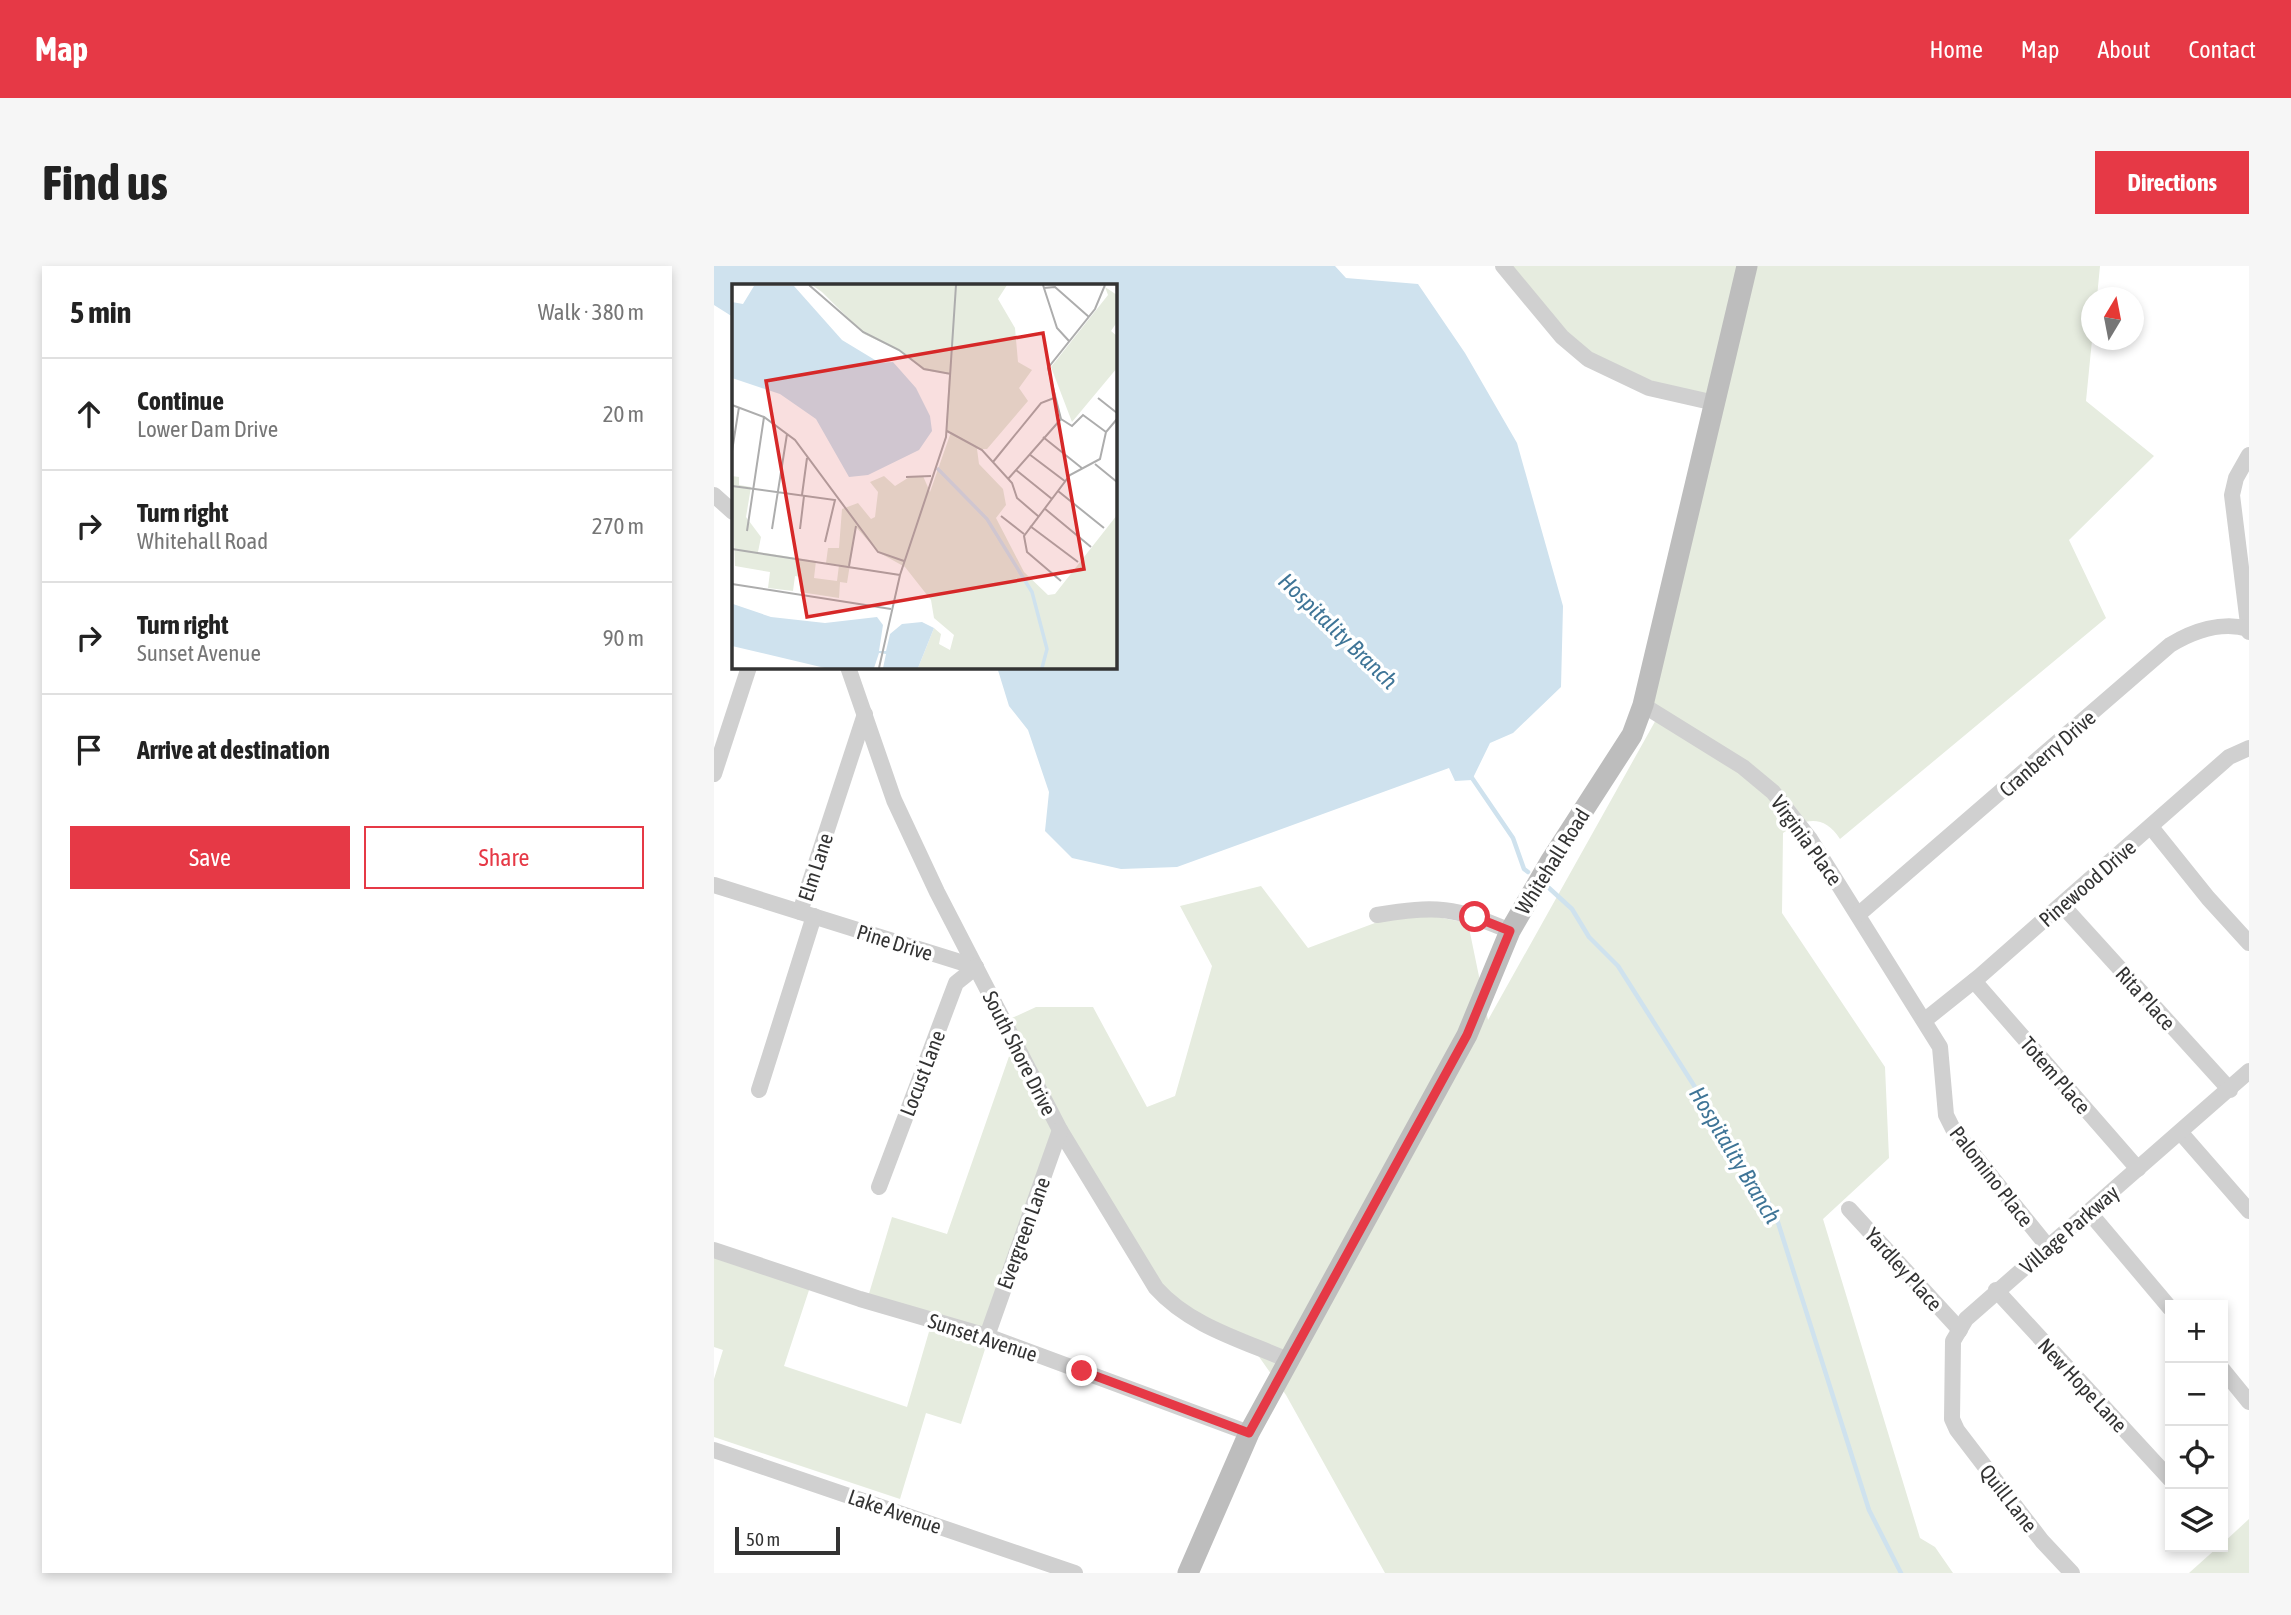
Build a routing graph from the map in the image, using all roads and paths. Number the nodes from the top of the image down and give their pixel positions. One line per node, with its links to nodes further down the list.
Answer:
1 (1503, 266): 3 (street)
2 (1747, 266): 3 (street, Whitehall Road)
3 (1715, 403): 10 (street, Whitehall Road)
4 (2249, 454): 7 (street)
5 (714, 495): 6 (street)
6 (732, 511)
7 (2249, 631): 18 (street, Cranberry Drive)
8 (749, 668): 13 (street)
9 (848, 668): 11 (street, South Shore Drive)
10 (1643, 705): 18 (street, Virginia Place); 20 (street, Whitehall Road)
11 (865, 714): 17 (street, Elm Lane); 22 (street, South Shore Drive)
12 (2249, 748): 14 (street, Pinewood Drive)
13 (714, 774)
14 (2151, 827): 16 (street, Pinewood Drive); 21 (street)
15 (714, 886): 17 (street, Pine Drive)
16 (2062, 905): 23 (street, Pinewood Drive); 27 (street, Rita Place)
17 (807, 914): 22 (street, Pine Drive); 26 (street, Elm Lane)
18 (1859, 914): 24 (street, Virginia Place)
19 (1377, 915): 20 (street)
20 (1510, 931): 41 (street, Whitehall Road)
21 (2249, 943)
22 (976, 967): 28 (street, South Shore Drive); 31 (street, Locust Lane)
23 (1974, 981): 24 (street, Pinewood Drive); 30 (street, Totem Place)
24 (1925, 1020): 35 (street, Palomino Place)
25 (2249, 1071): 27 (street, Village Parkway)
26 (758, 1090)
27 (2230, 1090): 29 (street, Village Parkway)
28 (1060, 1130): 40 (street, Evergreen Lane); 41 (street, South Shore Drive)
29 (2181, 1133): 30 (street, Village Parkway); 33 (street)
30 (2138, 1169): 34 (street, Village Parkway)
31 (879, 1187)
32 (1849, 1209): 39 (street, Yardley Place)
33 (2249, 1211)
34 (2090, 1212): 35 (street, Village Parkway); 38 (street)
35 (2049, 1248): 37 (street, Village Parkway)
36 (714, 1250): 40 (street, Sunset Avenue)
37 (1996, 1290): 39 (street, Village Parkway); 46 (street, New Hope Lane)
38 (2165, 1302)
39 (1959, 1330): 49 (street, Quill Lane)
40 (986, 1336): 44 (street, Sunset Avenue)
41 (1288, 1360): 44 (street, Whitehall Road)
42 (2228, 1376): 43 (street)
43 (2249, 1402)
44 (1249, 1433): 48 (street, Whitehall Road)
45 (714, 1451): 47 (street, Lake Avenue)
46 (2165, 1474)
47 (1075, 1573)
48 (1188, 1573)
49 (2072, 1573)

